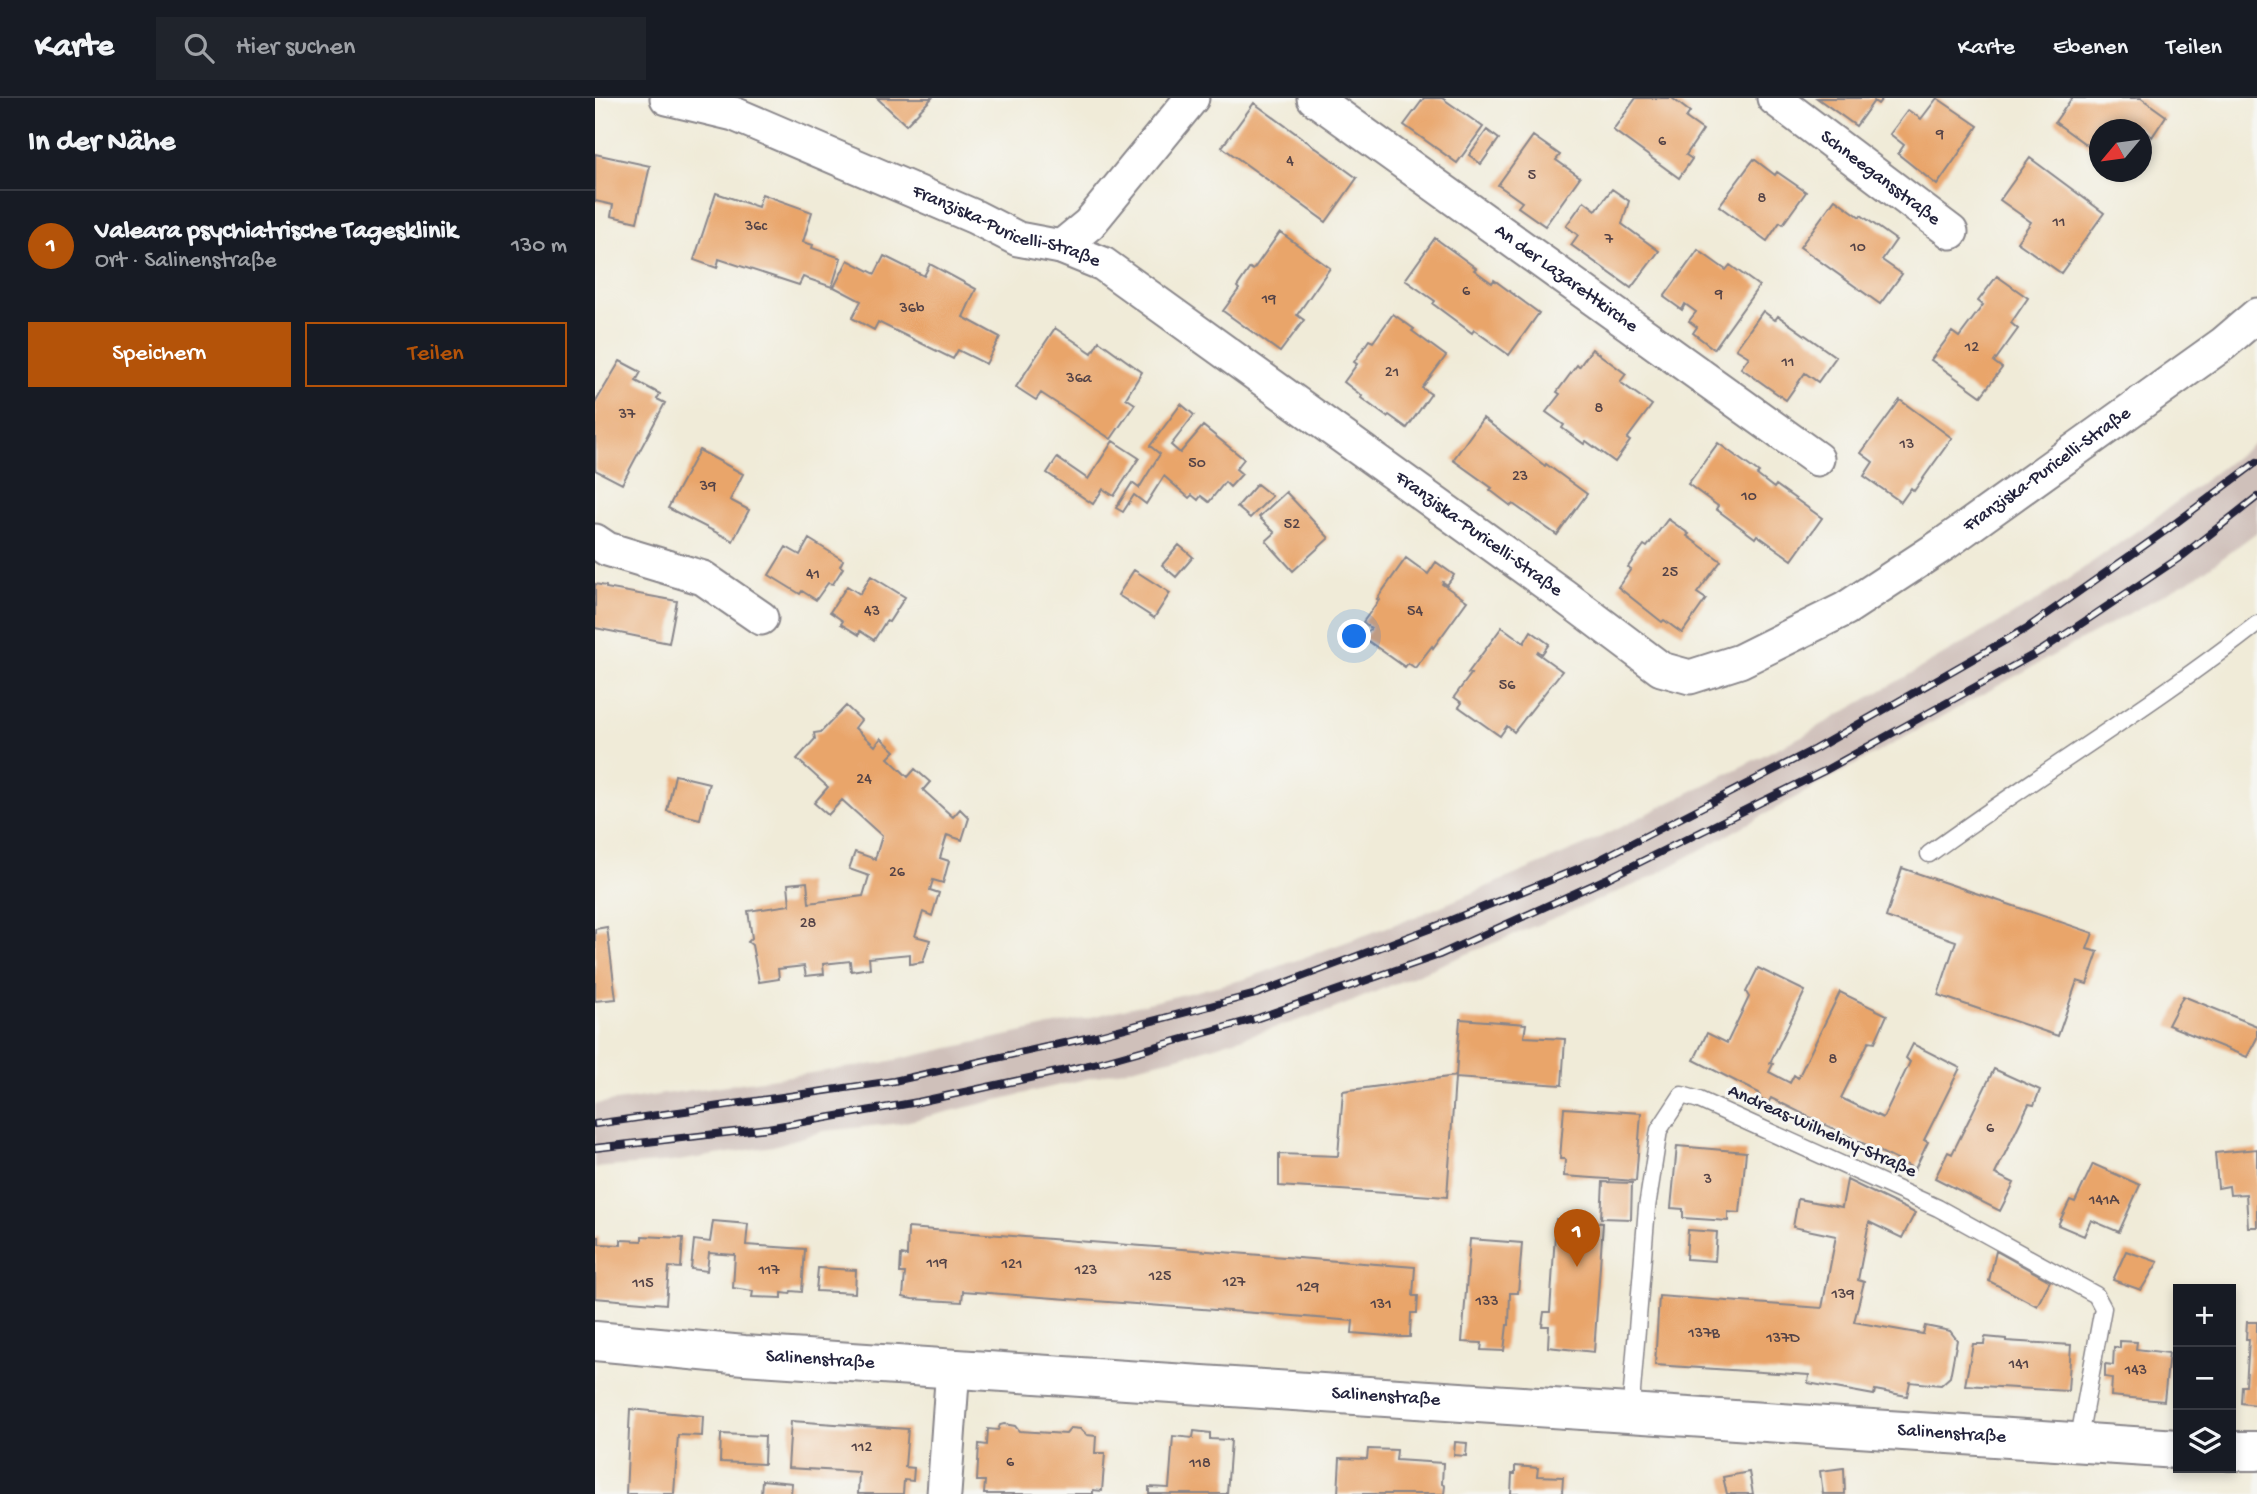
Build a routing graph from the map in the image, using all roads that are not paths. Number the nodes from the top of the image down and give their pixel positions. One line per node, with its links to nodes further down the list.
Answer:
1 (667, 98): 6 (street, Franziska-Puricelli-Straße)
2 (1192, 98): 6 (street)
3 (1314, 98): 8 (street, An der Lazarettkirche)
4 (1775, 98): 5 (street, Schneegansstraße)
5 (1951, 232)
6 (1061, 247): 7 (street, Franziska-Puricelli-Straße)
7 (2257, 315)
8 (1817, 459)
9 (595, 541): 10 (street)
10 (761, 618)
11 (2257, 624): 12 (lane)
12 (1929, 854)
13 (595, 1341): 14 (main road, Salinenstraße)
14 (953, 1367): 15 (main road, Salinenstraße); 20 (street)
15 (1632, 1413): 16 (main road, Salinenstraße); 16 (lane, Andreas-Wilhelmy-Straße)
16 (2078, 1443): 17 (main road, Salinenstraße)
17 (2173, 1449)
18 (2236, 1451): 19 (main road)
19 (2257, 1451)
20 (944, 1494)

